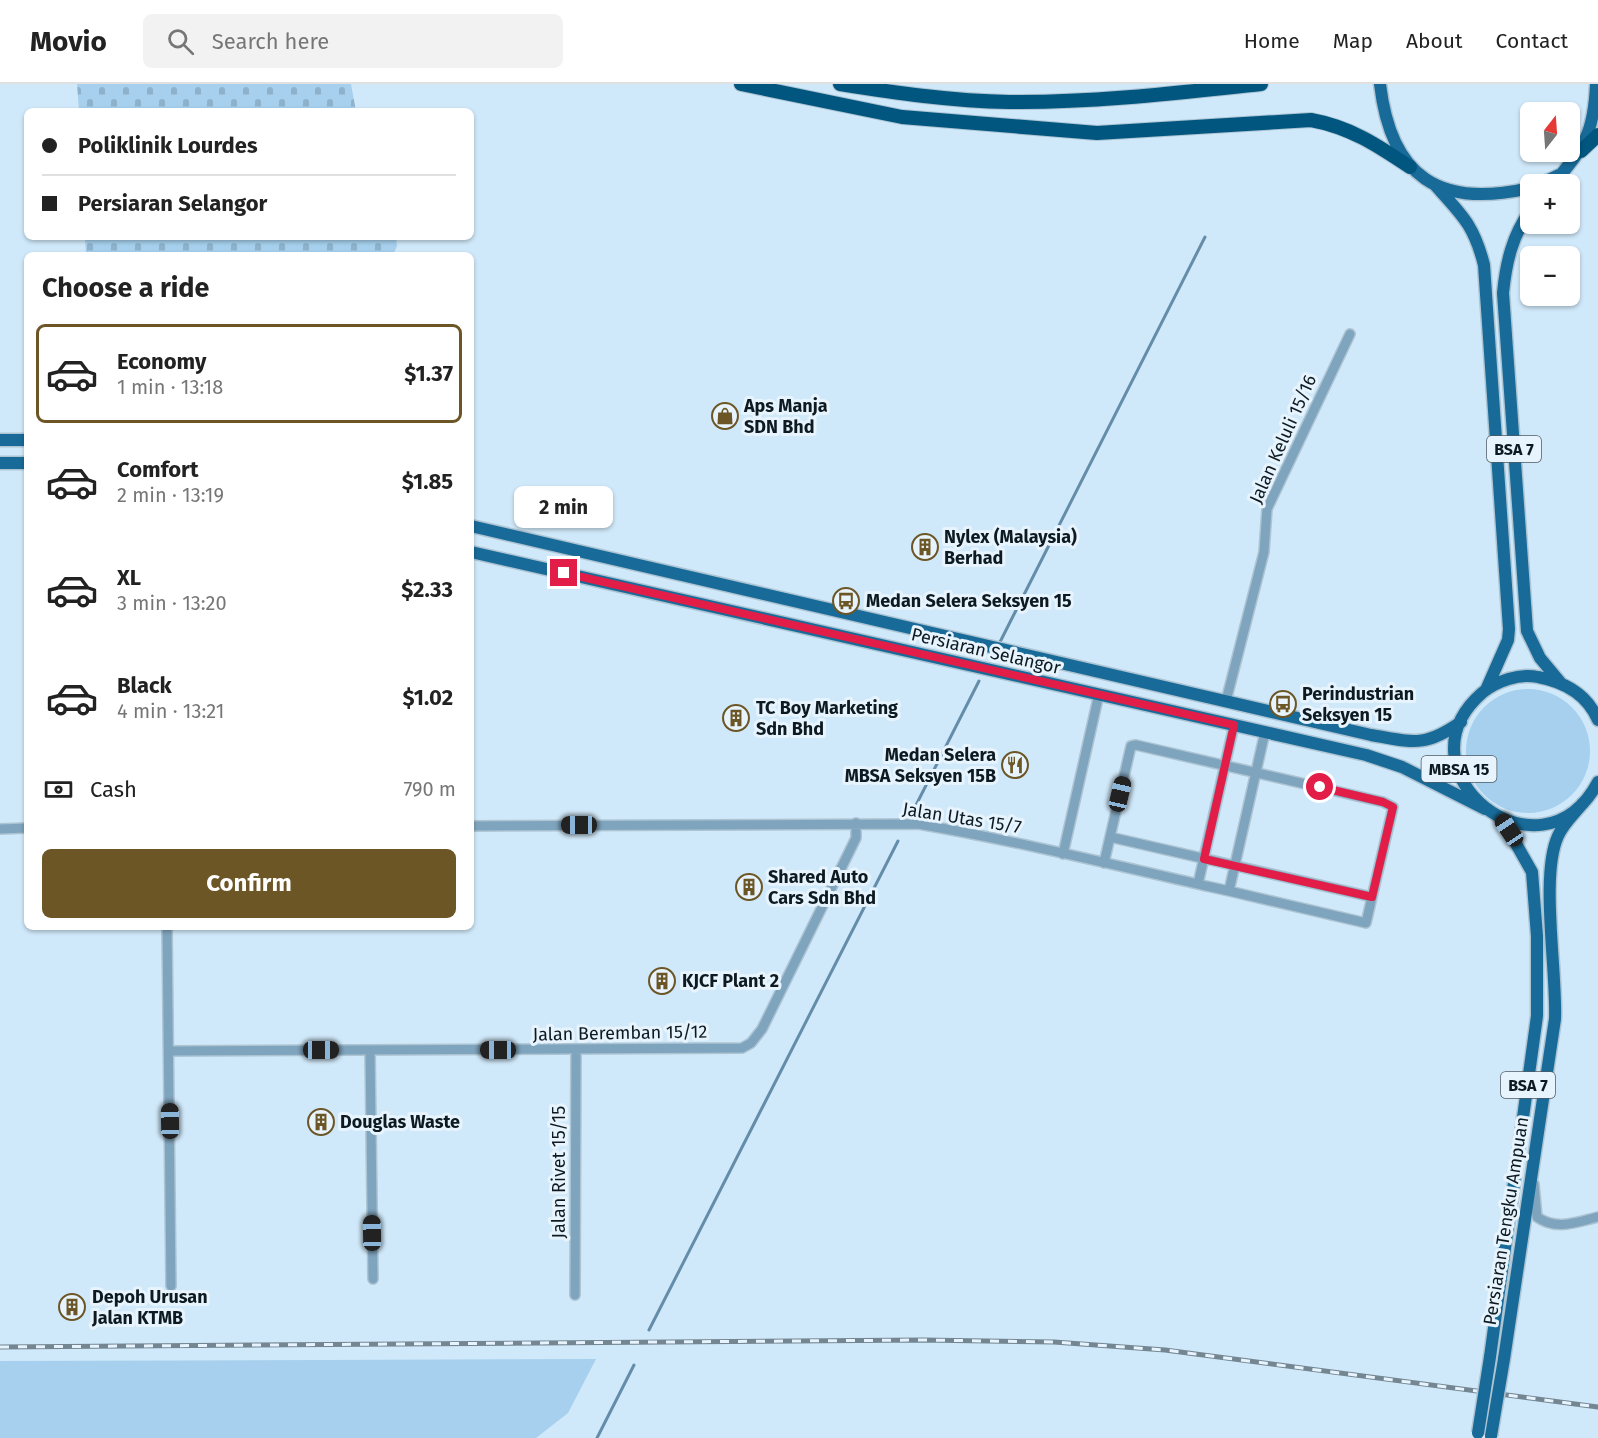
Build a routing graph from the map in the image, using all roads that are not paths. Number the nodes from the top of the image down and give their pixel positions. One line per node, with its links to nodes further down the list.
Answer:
1 (741, 84): 7 (highway)
2 (840, 84): 6 (highway)
3 (1261, 84): 6 (highway)
4 (1596, 84): 9 (main road)
5 (1380, 88): 10 (main road)
6 (903, 94): 7 (highway)
7 (815, 101): 10 (highway)
8 (1598, 135): 9 (highway)
9 (1581, 151): 11 (main road)
10 (1410, 167): 12 (main road)
11 (1562, 173)
12 (1435, 185): 13 (main road); 23 (main road, BSA 7)
13 (1520, 190)
14 (1520, 228): 22 (main road, BSA 7)
15 (1350, 334): 25 (street, Jalan Keluli 15/16)
16 (0, 440): 17 (main road)
17 (24, 440)
18 (0, 463): 19 (main road)
19 (24, 463)
20 (474, 527): 25 (main road, Persiaran Selangor)
21 (474, 553): 24 (main road, Persiaran Selangor)
22 (1560, 682): 23 (main road, MBSA 15); 26 (main road, MBSA 15)
23 (1486, 690): 27 (main road, MBSA 15)
24 (1099, 694): 28 (main road, Persiaran Selangor); 41 (street)
25 (1226, 701): 27 (main road, Persiaran Selangor)
26 (1597, 715)
27 (1461, 722): 34 (main road, MBSA 15)
28 (1234, 725): 29 (main road, Persiaran Selangor); 30 (street)
29 (1265, 732): 31 (street); 34 (main road, Persiaran Selangor)
30 (1225, 765): 31 (street); 40 (street); 42 (street)
31 (1256, 772): 44 (street); 47 (street)
32 (1598, 782): 33 (main road, MBSA 15)
33 (1584, 803): 35 (main road, MBSA 15); 52 (main road, Persiaran Tengku Ampuan / BSA 7)
34 (1485, 809): 35 (main road, MBSA 15)
35 (1502, 819): 57 (main road, Persiaran Tengku Ampuan / BSA 7, bridge)
36 (856, 823): 37 (street, Jalan Utas 15/7); 41 (street, Jalan Utas 15/7); 50 (street, Jalan Beremban 15/12)
37 (474, 826)
38 (24, 828): 39 (street)
39 (0, 829)
40 (1110, 837): 42 (street); 43 (street)
41 (1063, 854): 43 (street, Jalan Utas 15/7)
42 (1204, 859): 44 (street); 45 (street)
43 (1104, 863): 45 (street, Jalan Utas 15/7)
44 (1234, 866): 46 (street); 47 (street)
45 (1198, 884): 46 (street, Jalan Utas 15/7)
46 (1229, 891): 47 (street, Jalan Utas 15/7)
47 (1372, 897)
48 (167, 930): 51 (street)
49 (370, 1050): 50 (street, Jalan Beremban 15/12); 51 (street, Jalan Beremban 15/12); 54 (street)
50 (576, 1050): 56 (street, Jalan Rivet 15/15)
51 (170, 1051): 55 (street)
52 (1533, 1163): 53 (street); 58 (main road, Persiaran Tengku Ampuan / BSA 7, bridge)
53 (1598, 1217)
54 (373, 1279)
55 (171, 1286)
56 (575, 1295)
57 (1477, 1436)
58 (1490, 1437)

